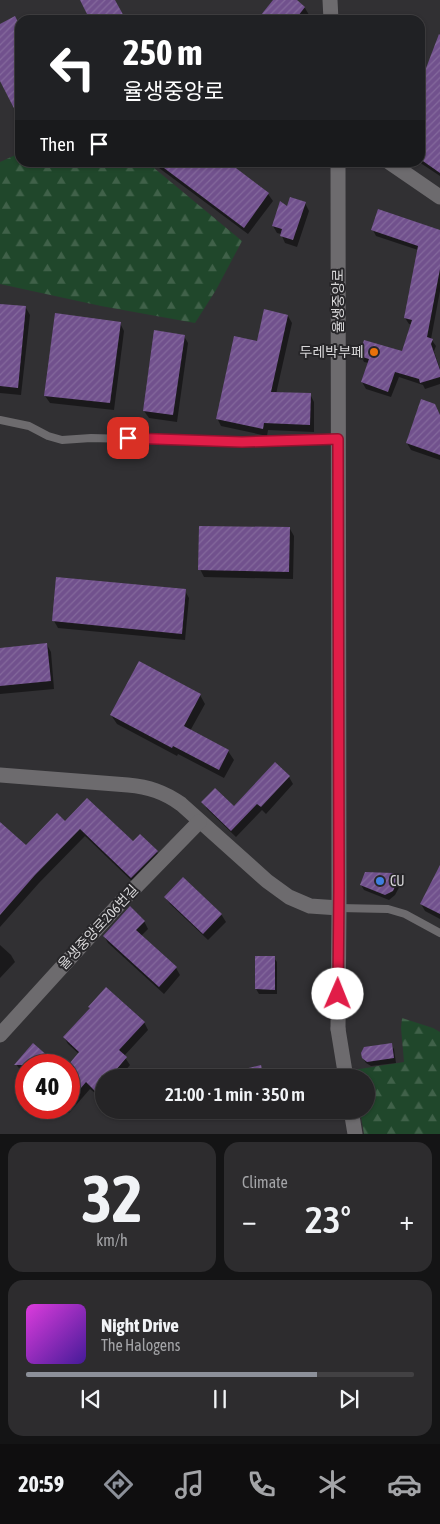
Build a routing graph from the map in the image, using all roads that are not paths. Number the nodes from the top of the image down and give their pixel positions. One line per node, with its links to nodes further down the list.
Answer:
1 (330, 0): 2 (street)
2 (331, 15)
3 (338, 167): 7 (street, 율생중앙로)
4 (396, 167): 5 (street)
5 (440, 197)
6 (0, 420): 7 (lane)
7 (338, 439): 10 (street, 율생중앙로)
8 (0, 775): 9 (street)
9 (199, 822): 10 (street); 12 (street, 율생중앙로206번길)
10 (339, 908): 11 (lane); 13 (street, 율생중앙로)
11 (440, 933)
12 (0, 1035)
13 (345, 1069)
14 (352, 1119): 15 (street)
15 (355, 1134)

